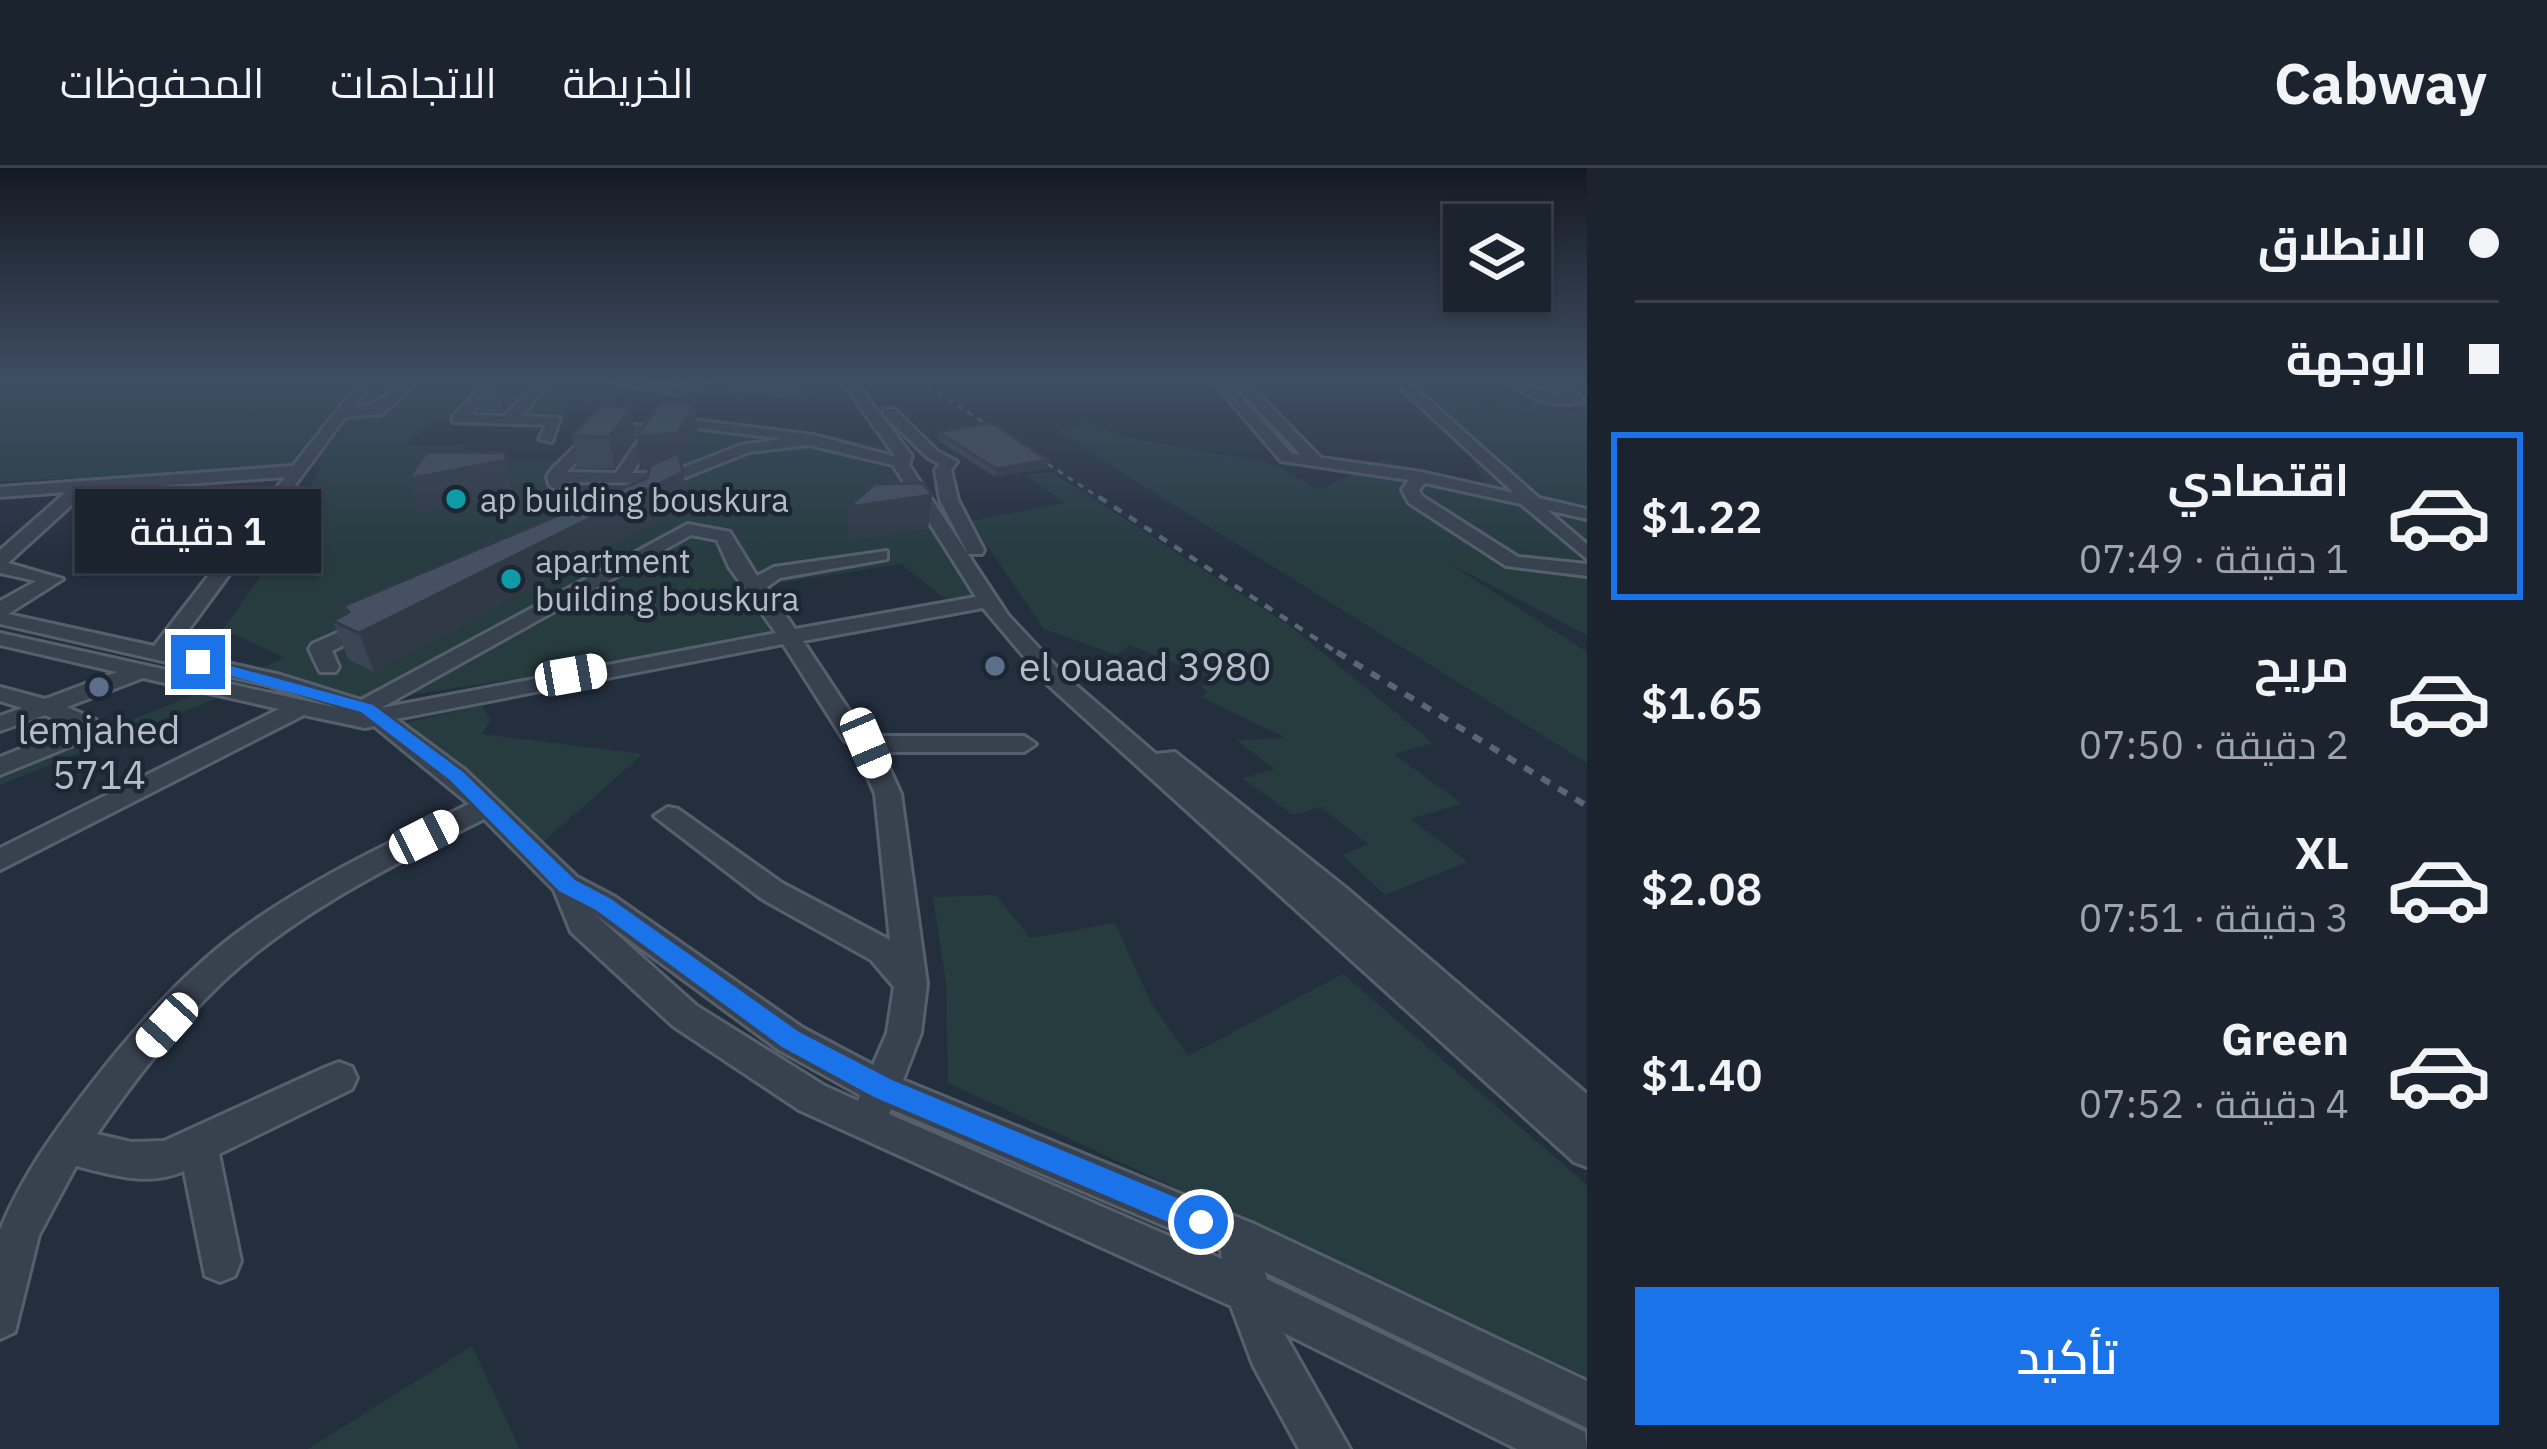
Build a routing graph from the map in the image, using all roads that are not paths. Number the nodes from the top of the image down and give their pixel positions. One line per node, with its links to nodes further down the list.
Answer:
1 (321, 439): 14 (street)
2 (591, 439): 15 (street)
3 (647, 439): 15 (street)
4 (805, 439): 10 (street)
5 (887, 439): 11 (street)
6 (916, 439): 12 (street)
7 (1271, 439): 13 (street)
8 (1294, 439): 13 (street)
9 (1461, 439): 19 (street)
10 (814, 440): 11 (street); 15 (street)
11 (903, 462): 12 (street); 28 (street)
12 (938, 462): 51 (street)
13 (1316, 462): 16 (street)
14 (295, 471): 17 (street); 34 (street)
15 (621, 477)
16 (1421, 477): 19 (street); 26 (street)
17 (84, 484): 18 (street); 25 (street)
18 (0, 492)
19 (1530, 502): 20 (street); 23 (street)
20 (1556, 507): 21 (street); 22 (street)
21 (1587, 514)
22 (1587, 534)
23 (1587, 554)
24 (880, 555): 27 (street)
25 (0, 564): 29 (street)
26 (1587, 570)
27 (756, 586): 32 (street); 40 (street)
28 (988, 601): 32 (street); 54 (street)
29 (0, 614): 31 (street)
30 (389, 616): 36 (street)
31 (26, 623): 33 (street); 34 (street)
32 (792, 636): 40 (street); 42 (street)
33 (0, 637): 35 (street)
34 (160, 653): 36 (street)
35 (138, 672): 38 (street); 39 (street)
36 (273, 680): 40 (street)
37 (0, 694): 38 (street)
38 (46, 707): 41 (street); 44 (street)
39 (299, 707): 40 (street); 47 (street)
40 (366, 717): 45 (street)
41 (0, 724)
42 (866, 743): 43 (street); 48 (street)
43 (1024, 744)
44 (0, 767)
45 (484, 807): 50 (street); 52 (street)
46 (668, 816): 48 (street)
47 (0, 860)
48 (911, 984): 50 (street)
49 (339, 1078): 53 (street)
50 (874, 1106): 56 (street); 58 (street)
51 (1587, 1117)
52 (69, 1146): 53 (street); 55 (street)
53 (199, 1147): 57 (street)
54 (1587, 1149)
55 (10, 1235): 59 (street)
56 (1240, 1238): 58 (street); 60 (street)
57 (220, 1261)
58 (1244, 1290): 61 (street); 62 (street)
59 (0, 1317)
60 (1587, 1405)
61 (1326, 1449)
62 (1568, 1449)

